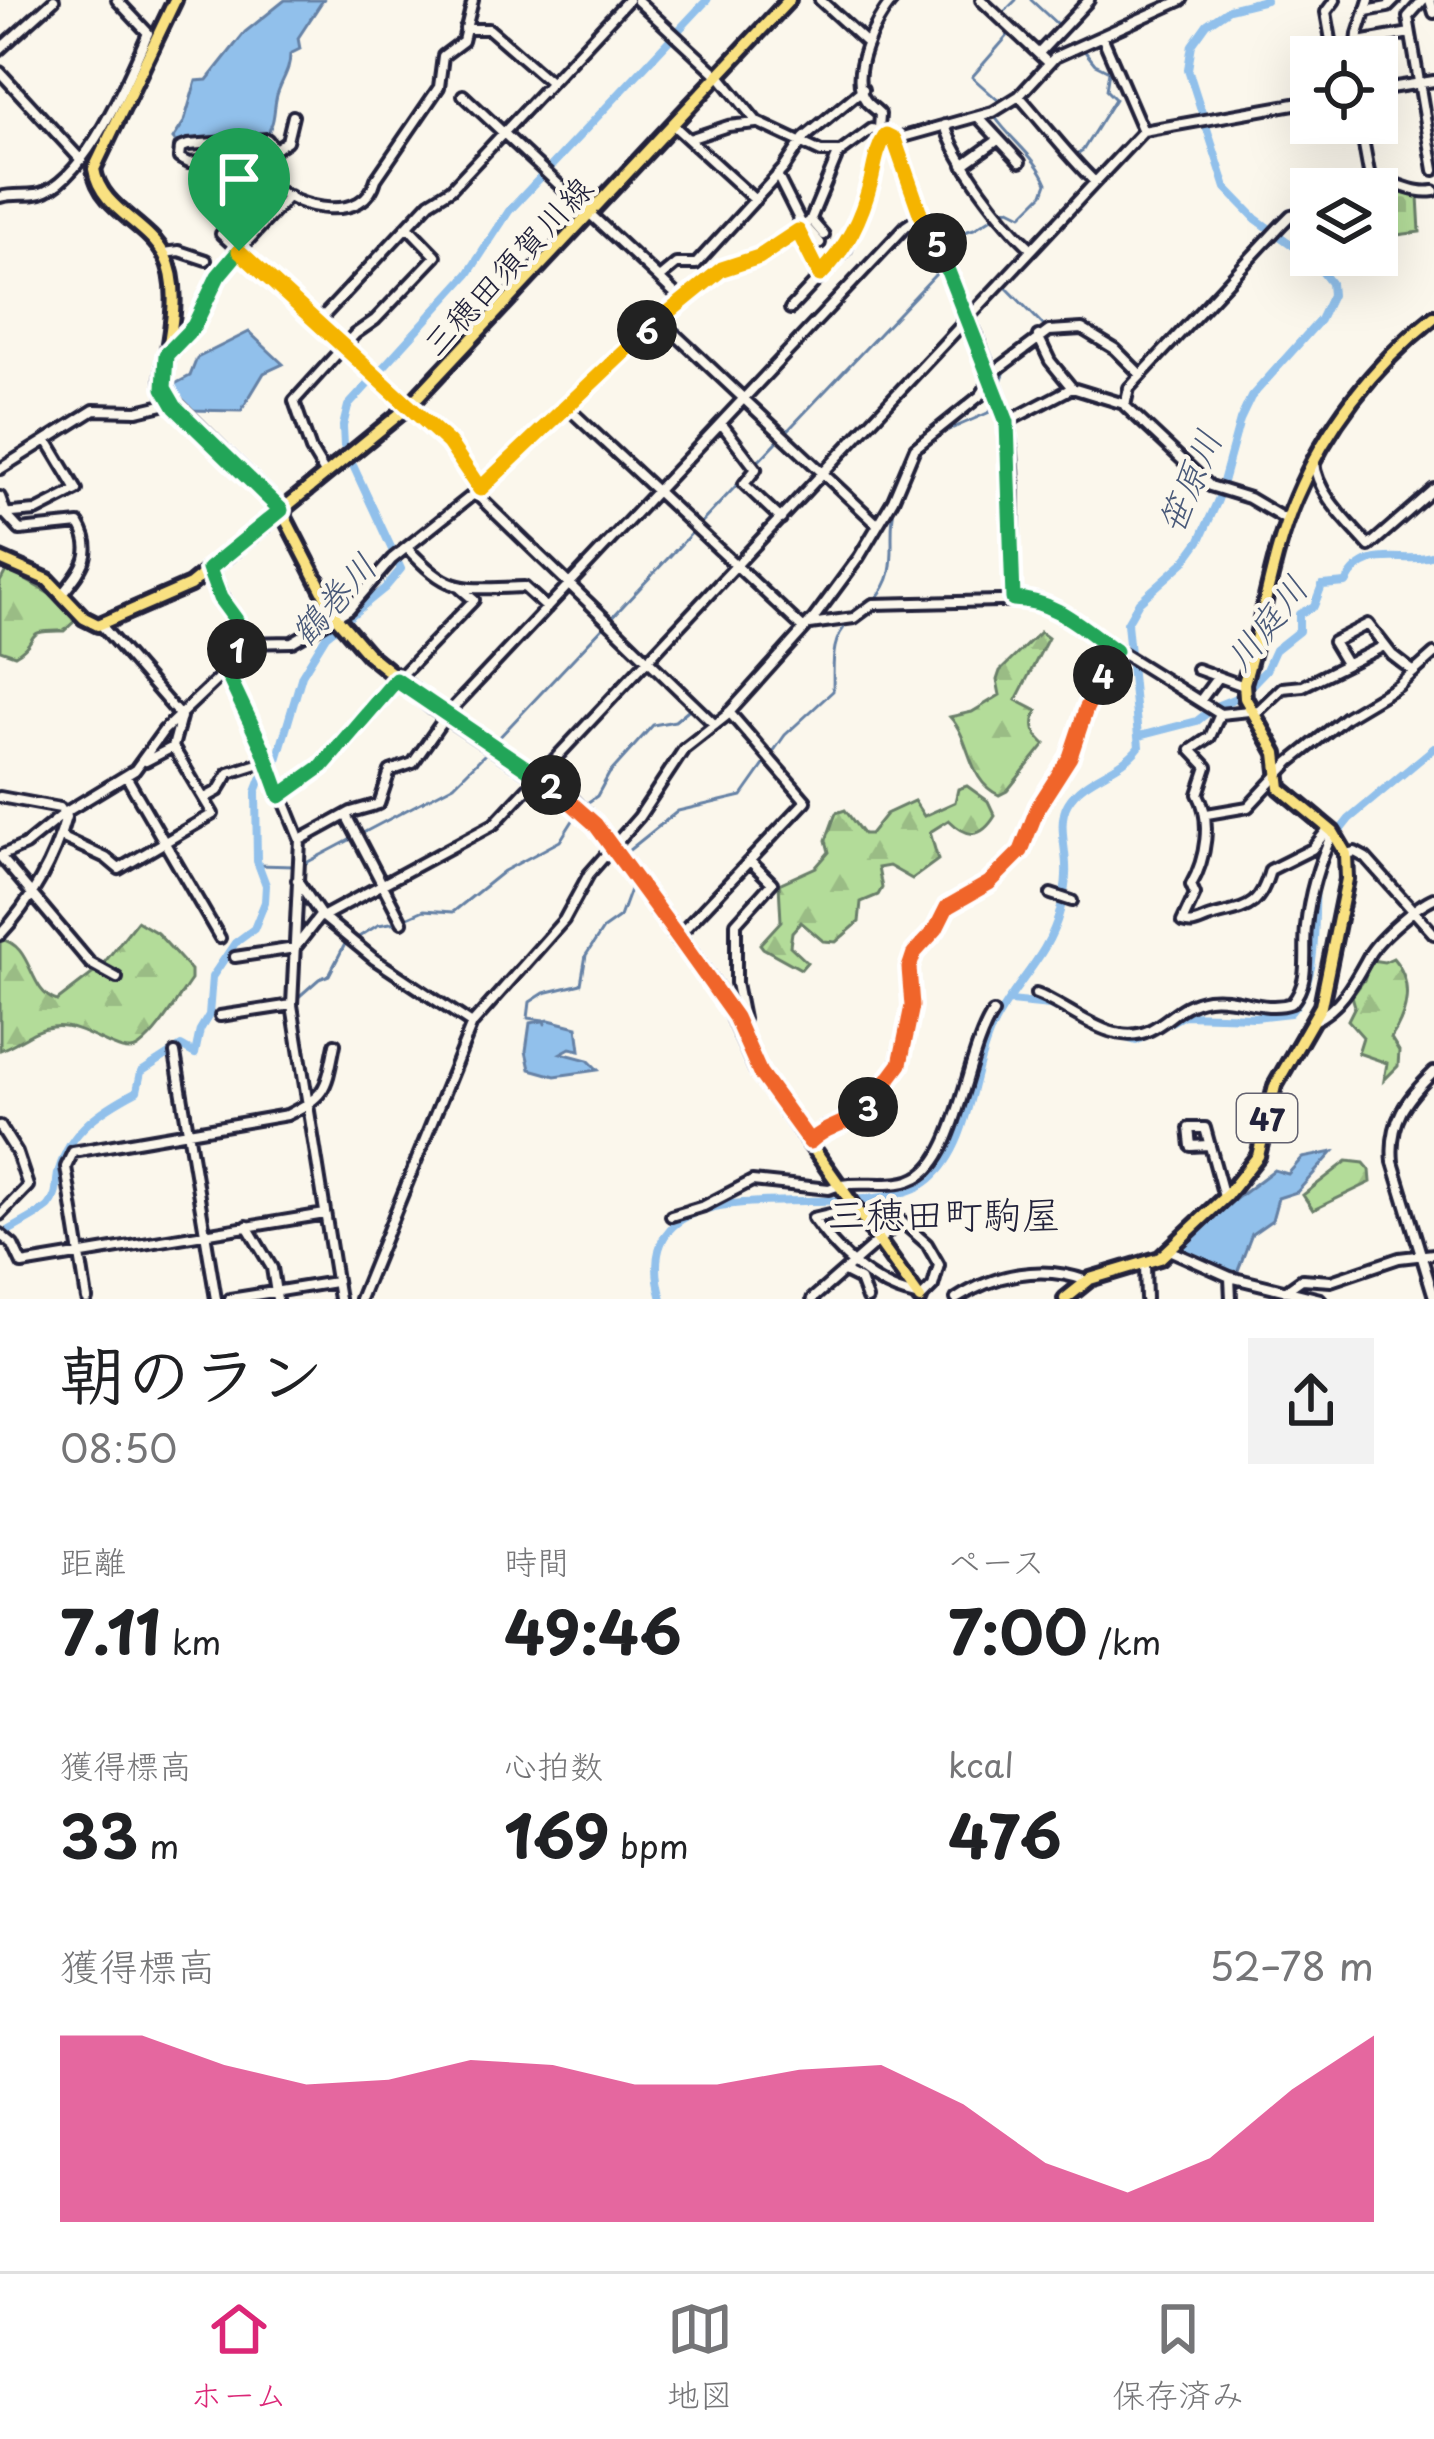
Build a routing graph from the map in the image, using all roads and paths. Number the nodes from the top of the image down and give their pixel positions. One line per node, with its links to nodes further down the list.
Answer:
1 (53, 0): 25 (street)
2 (117, 0): 50 (street)
3 (175, 0): 71 (main road)
4 (473, 0): 18 (street)
5 (632, 0): 29 (street); 31 (street)
6 (789, 0): 29 (main road, 三穂田須賀川線)
7 (820, 0): 24 (street)
8 (893, 0): 24 (street)
9 (982, 0): 26 (street)
10 (1089, 0): 26 (street)
11 (1182, 0): 20 (street)
12 (1335, 0): 21 (street)
13 (1369, 0): 16 (street)
14 (1395, 0): 16 (street)
15 (1426, 0): 17 (street); 19 (street)
16 (1366, 11): 22 (street)
17 (1434, 13)
18 (465, 29): 31 (street); 59 (street)
19 (1410, 33): 23 (street); 32 (street)
20 (1102, 36): 27 (street); 43 (street)
21 (1330, 36)
22 (1358, 36)
23 (1393, 36)
24 (867, 43): 34 (street)
25 (0, 49)
26 (1039, 53): 27 (street)
27 (1048, 62): 36 (street)
28 (0, 72): 50 (street)
29 (719, 77): 40 (street); 41 (main road, 三穂田須賀川線)
30 (1434, 81): 32 (street)
31 (550, 82): 44 (street)
32 (1419, 82): 33 (street); 51 (street)
33 (1398, 86)
34 (863, 89): 45 (street); 48 (street)
35 (463, 95): 44 (street)
36 (1018, 96): 39 (street); 56 (street)
37 (1290, 105): 43 (street)
38 (293, 116): 59 (street)
39 (977, 117): 42 (street); 47 (street)
40 (757, 122): 46 (street); 48 (street)
41 (674, 125): 46 (street); 62 (main road, 三穂田須賀川線)
42 (945, 125): 45 (street); 53 (street)
43 (1143, 131): 56 (street)
44 (502, 132): 62 (street); 66 (street)
45 (886, 134): 49 (street); 63 (street); 73 (street)
46 (689, 139): 61 (street)
47 (998, 140): 52 (street); 53 (street)
48 (801, 142): 49 (street); 55 (street)
49 (839, 153): 65 (street)
50 (81, 160): 60 (street)
51 (1433, 161): 54 (street)
52 (1020, 162)
53 (964, 165): 69 (street)
54 (1434, 170)
55 (777, 175): 61 (street); 65 (street)
56 (1096, 182): 69 (street)
57 (1398, 184): 58 (street)
58 (1434, 191)
59 (290, 195): 70 (street)
60 (0, 197)
61 (754, 200): 74 (street)
62 (589, 214): 74 (street); 91 (main road, 三穂田須賀川線)
63 (921, 216): 79 (street); 87 (street)
64 (1290, 217): 84 (street)
65 (804, 226): 68 (street); 73 (street); 75 (street)
66 (408, 227): 80 (street); 82 (street)
67 (220, 234): 70 (street)
68 (822, 239)
69 (1033, 249): 79 (street)
70 (239, 251): 80 (street); 83 (street)
71 (164, 253): 72 (street); 83 (main road)
72 (206, 260)
73 (820, 275): 76 (street)
74 (659, 278): 75 (street)
75 (682, 300): 78 (street)
76 (790, 310)
77 (1434, 317): 95 (main road)
78 (659, 319): 87 (street); 90 (street)
79 (967, 320): 85 (street); 97 (street)
80 (317, 323): 82 (street)
81 (1038, 336): 84 (street); 85 (street); 86 (street)
82 (343, 348): 91 (street); 98 (street)
83 (166, 355): 88 (main road)
84 (1141, 375): 89 (street)
85 (992, 382): 92 (street); 107 (street)
86 (1072, 388): 89 (street); 92 (street)
87 (744, 399): 93 (street); 97 (street)
88 (171, 403): 94 (street); 103 (main road)
89 (1124, 404): 106 (street)
90 (567, 407): 100 (street); 101 (street)
91 (407, 408): 98 (main road, 三穂田須賀川線); 100 (street)
92 (1007, 422): 115 (street)
93 (721, 423): 101 (street); 105 (street)
94 (47, 440): 96 (street); 104 (street)
95 (1313, 463): 99 (street); 106 (main road)
96 (0, 469)
97 (823, 473): 105 (street); 107 (street)
98 (326, 475): 103 (main road, 三穂田須賀川線)
99 (1434, 489)
100 (477, 491): 108 (street); 112 (street)
101 (657, 491): 110 (street); 112 (street)
102 (0, 497): 104 (street)
103 (281, 510): 111 (main road, 三穂田須賀川線); 117 (main road)
104 (2, 512): 114 (street)
105 (781, 518): 110 (street)
106 (1288, 521): 131 (main road)
107 (878, 525): 119 (street)
108 (400, 553): 113 (street); 117 (street)
109 (0, 559): 114 (main road)
110 (736, 566): 119 (street); 124 (street)
111 (209, 569): 118 (main road, 三穂田須賀川線); 120 (street)
112 (570, 584): 116 (street); 124 (street)
113 (460, 589): 116 (street); 130 (street)
114 (64, 593): 118 (main road)
115 (1013, 599): 119 (street); 122 (street)
116 (547, 608): 137 (street)
117 (340, 622): 120 (street); 130 (main road)
118 (101, 625): 136 (street)
119 (806, 627): 134 (street)
120 (239, 643): 127 (street)
121 (1384, 646): 125 (street); 125 (street); 128 (street)
122 (1118, 653): 132 (street); 188 (street)
123 (1434, 654): 128 (street)
124 (650, 658): 138 (street); 144 (street)
125 (1345, 662): 133 (street)
126 (1197, 669): 129 (street)
127 (226, 671): 136 (street); 141 (street)
128 (1414, 672): 142 (street)
129 (1217, 678): 131 (street); 132 (street)
130 (396, 680): 137 (main road); 145 (street)
131 (1244, 690): 133 (main road)
132 (1200, 701): 135 (street)
133 (1252, 711): 135 (street); 142 (main road)
134 (729, 712): 138 (street); 158 (street)
135 (1216, 712): 149 (street)
136 (179, 715): 139 (street); 140 (street)
137 (446, 716): 144 (main road); 150 (street)
138 (716, 724): 155 (street)
139 (173, 747): 140 (street); 147 (street)
140 (142, 763): 143 (street)
141 (270, 769): 145 (street); 147 (street)
142 (1278, 775): 149 (street); 151 (main road)
143 (127, 776): 148 (street); 154 (street)
144 (538, 777): 155 (main road); 160 (street)
145 (280, 796): 153 (street)
146 (0, 797): 148 (street)
147 (204, 798): 154 (street)
148 (66, 812): 152 (street); 157 (street)
149 (1207, 814): 151 (street)
150 (346, 815): 153 (street); 160 (street)
151 (1330, 831): 156 (main road); 175 (street)
152 (61, 837): 154 (street); 161 (street)
153 (299, 840): 159 (street)
154 (166, 842): 171 (street)
155 (612, 848): 170 (main road); 180 (street)
156 (1345, 851): 165 (street); 179 (main road, 47)
157 (0, 856): 161 (street)
158 (750, 862): 170 (street); 181 (street)
159 (297, 880): 166 (street); 172 (street)
160 (382, 884): 166 (street); 167 (street)
161 (30, 891): 169 (street); 174 (street)
162 (1051, 894): 164 (street)
163 (1434, 898): 165 (street)
164 (1072, 901)
165 (1415, 913): 168 (street); 179 (street)
166 (321, 916): 172 (street); 180 (street)
167 (402, 922)
168 (1434, 934)
169 (0, 935)
170 (678, 937): 181 (main road)
171 (220, 938)
172 (296, 947): 173 (street); 176 (street)
173 (235, 957)
174 (117, 978)
175 (1036, 994)
176 (292, 1005): 178 (street); 185 (street)
177 (993, 1013): 190 (street)
178 (220, 1016)
179 (1315, 1020): 191 (main road, 47)
180 (472, 1024): 220 (street)
181 (740, 1026): 188 (main road)
182 (335, 1044): 185 (street)
183 (175, 1053): 187 (street)
184 (1434, 1072): 203 (street)
185 (308, 1105): 187 (street); 193 (street)
186 (0, 1126): 194 (street)
187 (188, 1132): 198 (street); 201 (street)
188 (810, 1142): 190 (main road)
189 (1208, 1145): 191 (street)
190 (841, 1184): 192 (main road); 195 (street)
191 (1224, 1198): 200 (main road, 47)
192 (857, 1207): 199 (main road); 204 (street)
193 (325, 1214): 196 (street); 209 (street)
194 (0, 1215)
195 (671, 1216)
196 (247, 1226): 198 (street); 212 (street)
197 (0, 1234): 201 (street)
198 (205, 1234): 201 (street); 217 (street)
199 (880, 1240): 204 (street); 214 (main road); 214 (street)
200 (1168, 1250): 205 (main road, 47); 207 (street)
201 (79, 1254): 216 (street)
202 (1434, 1254): 203 (street)
203 (1422, 1256): 211 (street); 215 (street)
204 (854, 1263): 206 (street); 210 (street)
205 (1145, 1264): 208 (main road, 47); 224 (street)
206 (846, 1273): 213 (street); 221 (street)
207 (1230, 1277): 211 (street); 225 (street)
208 (1087, 1281): 222 (street); 223 (main road, 47)
209 (336, 1282): 212 (street); 219 (street)
210 (882, 1284): 213 (street); 214 (street)
211 (1285, 1291): 226 (street)
212 (277, 1295): 218 (street)
213 (867, 1298)
214 (919, 1298)
215 (1434, 1298)
216 (87, 1299)
217 (216, 1299)
218 (230, 1299)
219 (338, 1299)
220 (360, 1299)
221 (812, 1299)
222 (956, 1299)
223 (1065, 1299)
224 (1146, 1299)
225 (1231, 1299)
226 (1320, 1299)

